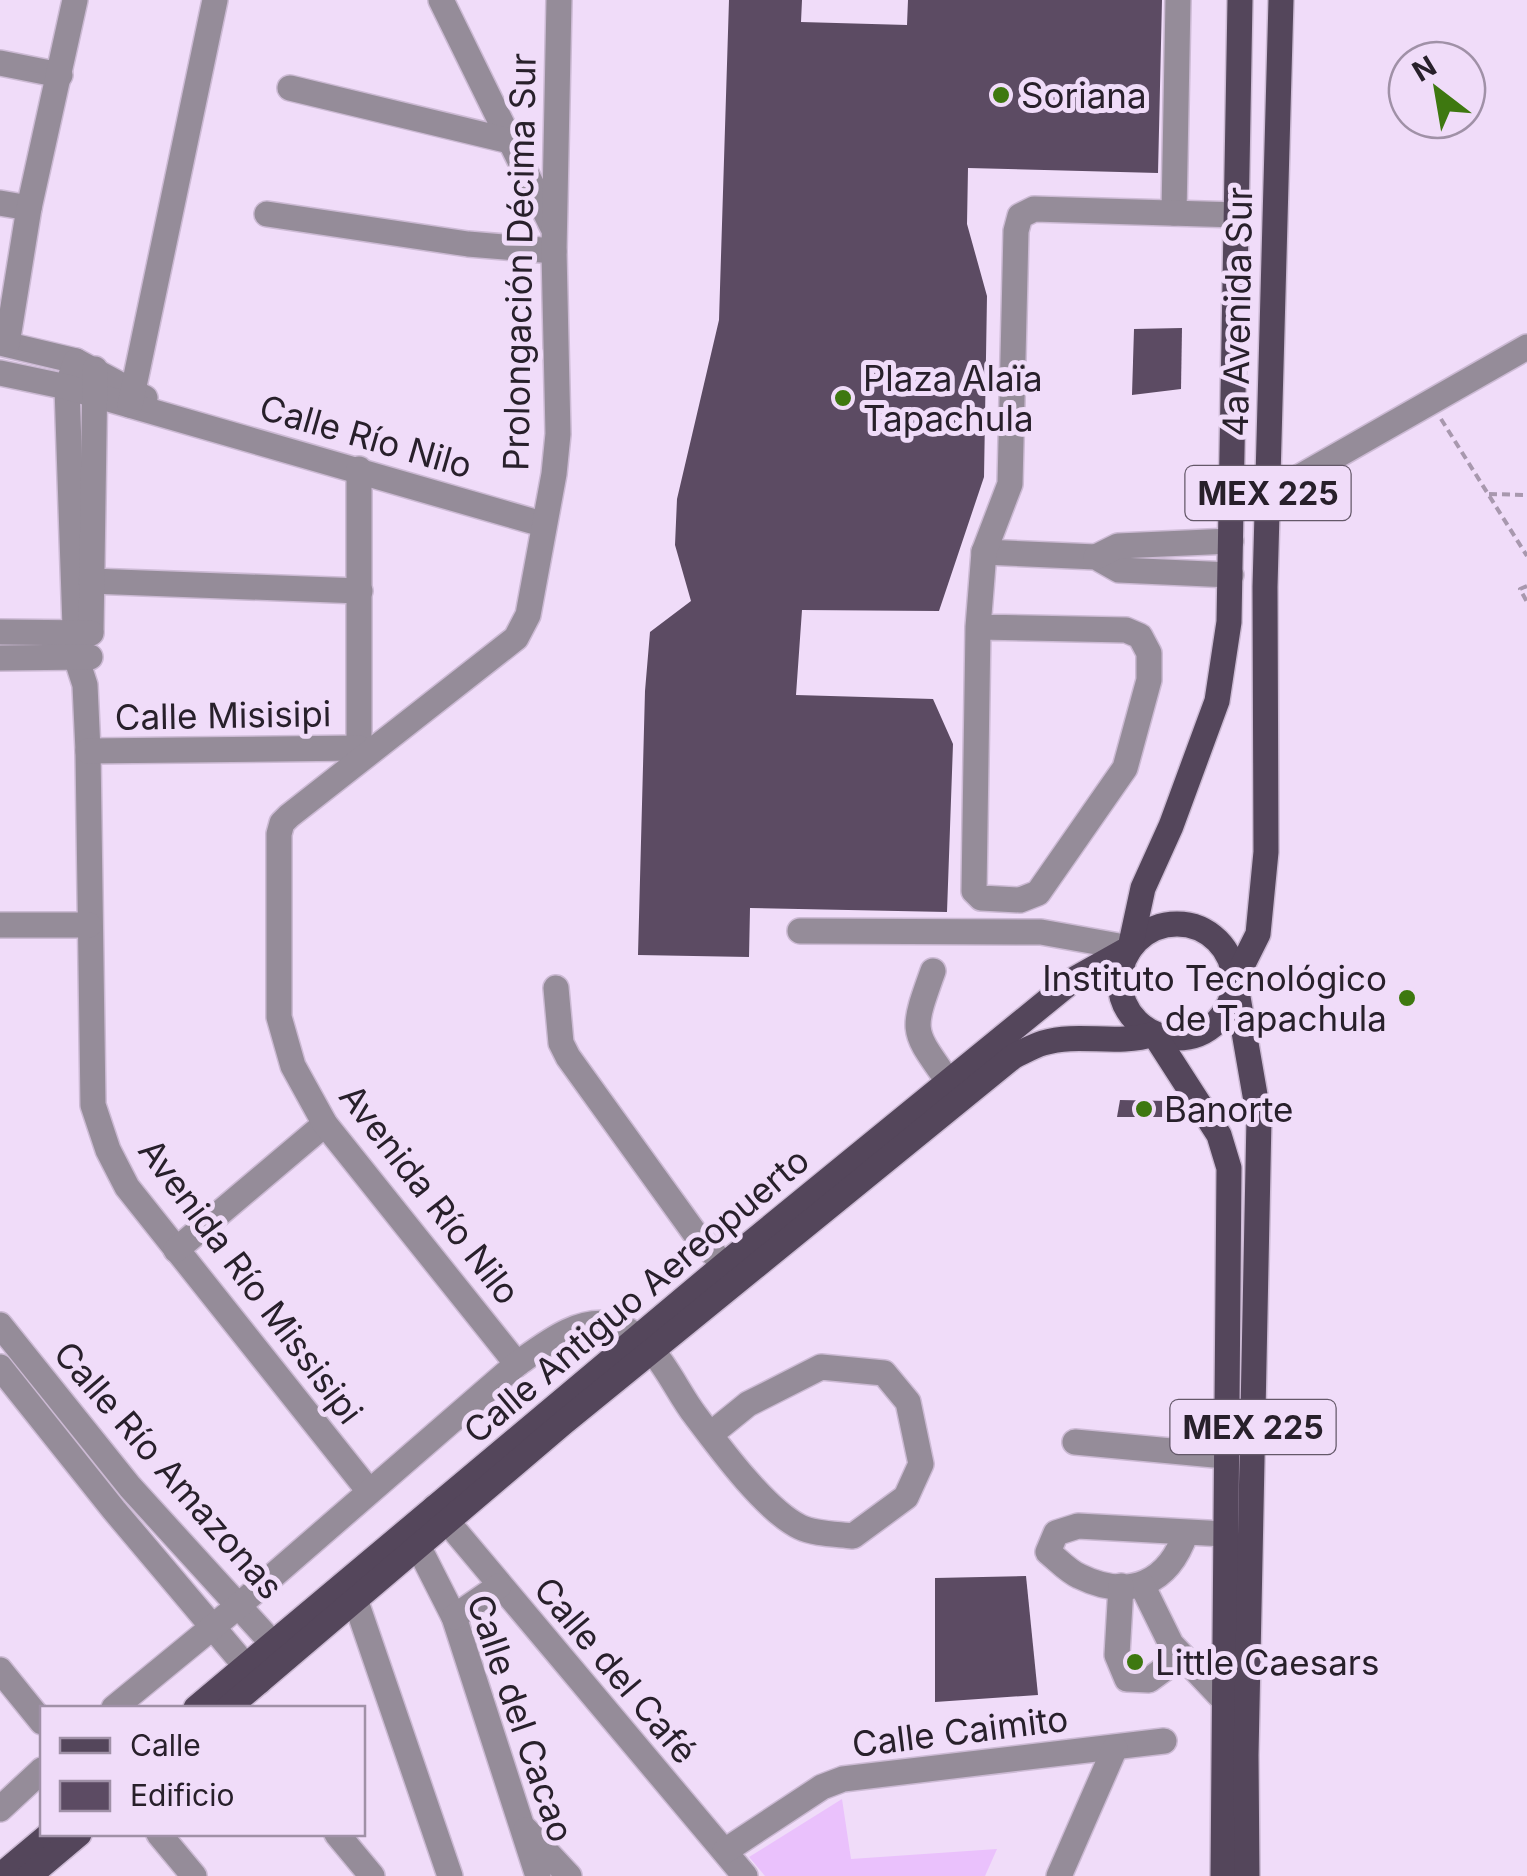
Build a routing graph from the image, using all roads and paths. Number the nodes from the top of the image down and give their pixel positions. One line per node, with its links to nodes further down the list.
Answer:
1 (74, 0): 9 (street)
2 (215, 0): 23 (street)
3 (442, 0): 11 (street)
4 (559, 0): 17 (street, Prolongación Décima Sur)
5 (1178, 0): 14 (street)
6 (1240, 0): 16 (main road, 4a Avenida Sur / MEX 225)
7 (1281, 0): 27 (main road, 4a Avenida Sur / MEX 225)
8 (0, 63): 9 (street)
9 (60, 75): 13 (street)
10 (290, 88): 11 (street)
11 (510, 142): 17 (street)
12 (0, 203): 13 (street)
13 (29, 208): 18 (street)
14 (1174, 213): 16 (street); 31 (street)
15 (268, 214): 17 (street)
16 (1238, 214): 30 (main road, 4a Avenida Sur / MEX 225)
17 (554, 241): 29 (street, Prolongación Décima Sur)
18 (3, 343): 21 (street, Calle Río Nilo)
19 (1527, 347): 24 (street)
20 (0, 373): 22 (street)
21 (88, 375): 22 (street); 23 (street, Calle Río Nilo); 35 (street)
22 (67, 387): 41 (street)
23 (132, 397): 25 (street, Calle Río Nilo)
24 (1431, 402): 26 (path); 27 (street)
25 (359, 469): 29 (street, Calle Río Nilo); 37 (street)
26 (1489, 494): 28 (path); 32 (path)
27 (1268, 495): 52 (main road, 4a Avenida Sur / MEX 225)
28 (1527, 495)
29 (542, 524): 44 (street, Avenida Río Nilo)
30 (1231, 542): 33 (street); 34 (main road, 4a Avenida Sur / MEX 225)
31 (984, 552): 33 (street); 39 (street)
32 (1527, 556)
33 (1096, 557): 34 (street)
34 (1231, 574): 50 (main road, 4a Avenida Sur / MEX 225)
35 (91, 581): 37 (street); 41 (street)
36 (1527, 586): 38 (path)
37 (360, 591): 44 (street)
38 (1527, 602)
39 (978, 627): 45 (street); 45 (street)
40 (0, 632): 41 (street)
41 (83, 645): 42 (street); 43 (street, Avenida Río Missisipi)
42 (0, 658)
43 (88, 751): 44 (street, Calle Misisipi); 47 (street, Avenida Río Missisipi)
44 (363, 752): 56 (street, Avenida Río Nilo)
45 (1029, 898): 49 (street)
46 (0, 925): 47 (street)
47 (89, 925): 57 (street, Avenida Río Missisipi)
48 (800, 931): 49 (street)
49 (1041, 932): 50 (street)
50 (1130, 948): 52 (main road); 54 (main road); 55 (main road, Calle Antiguo Aereopuerto)
51 (932, 971): 55 (street)
52 (1235, 980): 54 (main road); 104 (main road, MEX 225)
53 (556, 988): 58 (street)
54 (1154, 1034): 60 (main road, Calle Antiguo Aereopuerto); 65 (main road, MEX 225)
55 (950, 1084): 58 (main road, Calle Antiguo Aereopuerto)
56 (325, 1124): 57 (street); 61 (street, Avenida Río Nilo)
57 (176, 1250): 66 (street, Avenida Río Missisipi)
58 (724, 1265): 60 (main road, Calle Antiguo Aereopuerto)
59 (0, 1326): 74 (street, Calle Río Amazonas)
60 (646, 1344): 61 (street); 63 (street); 67 (main road, Calle Antiguo Aereopuerto)
61 (517, 1364): 66 (street)
62 (0, 1367): 76 (street, Calle Río Amazonas)
63 (711, 1434): 63 (street)
64 (1075, 1442): 65 (street)
65 (1225, 1456): 69 (main road, MEX 225)
66 (370, 1491): 74 (street)
67 (441, 1514): 70 (main road, Calle Antiguo Aereopuerto); 71 (street, Calle del Café)
68 (1186, 1532): 69 (street); 72 (street); 72 (street)
69 (1224, 1534): 81 (main road, MEX 225)
70 (412, 1539): 73 (main road, Calle Antiguo Aereopuerto); 75 (street, Calle del Cacao)
71 (499, 1586): 75 (street); 94 (street, Calle del Café)
72 (1132, 1586): 78 (street); 78 (street)
73 (349, 1591): 77 (main road, Calle Antiguo Aereopuerto); 98 (street)
74 (237, 1607): 76 (street); 77 (street, Calle Río Amazonas)
75 (454, 1617): 89 (street, Calle del Cacao)
76 (212, 1628): 80 (street, Calle Río Amazonas); 83 (street)
77 (280, 1651): 80 (main road, Calle Antiguo Aereopuerto)
78 (1182, 1656): 81 (street)
79 (0, 1670): 84 (street)
80 (252, 1674): 82 (main road, Calle Antiguo Aereopuerto)
81 (1223, 1699): 103 (main road, MEX 225)
82 (229, 1703)
83 (116, 1706)
84 (40, 1720)
85 (1164, 1741): 86 (street, Calle Caimito)
86 (1116, 1748): 94 (street, Calle Caimito); 102 (street)
87 (40, 1772): 88 (street)
88 (0, 1809)
89 (520, 1823): 99 (street, Calle del Cacao); 100 (street)
90 (48, 1836): 95 (main road)
91 (76, 1836): 95 (main road)
92 (161, 1836): 96 (street)
93 (339, 1836): 97 (street)
94 (724, 1851): 101 (street, Calle del Café)
95 (17, 1873)
96 (194, 1876)
97 (372, 1876)
98 (450, 1876)
99 (538, 1876)
100 (568, 1876)
101 (745, 1876)
102 (1060, 1876)
103 (1223, 1876)
104 (1247, 1876)

